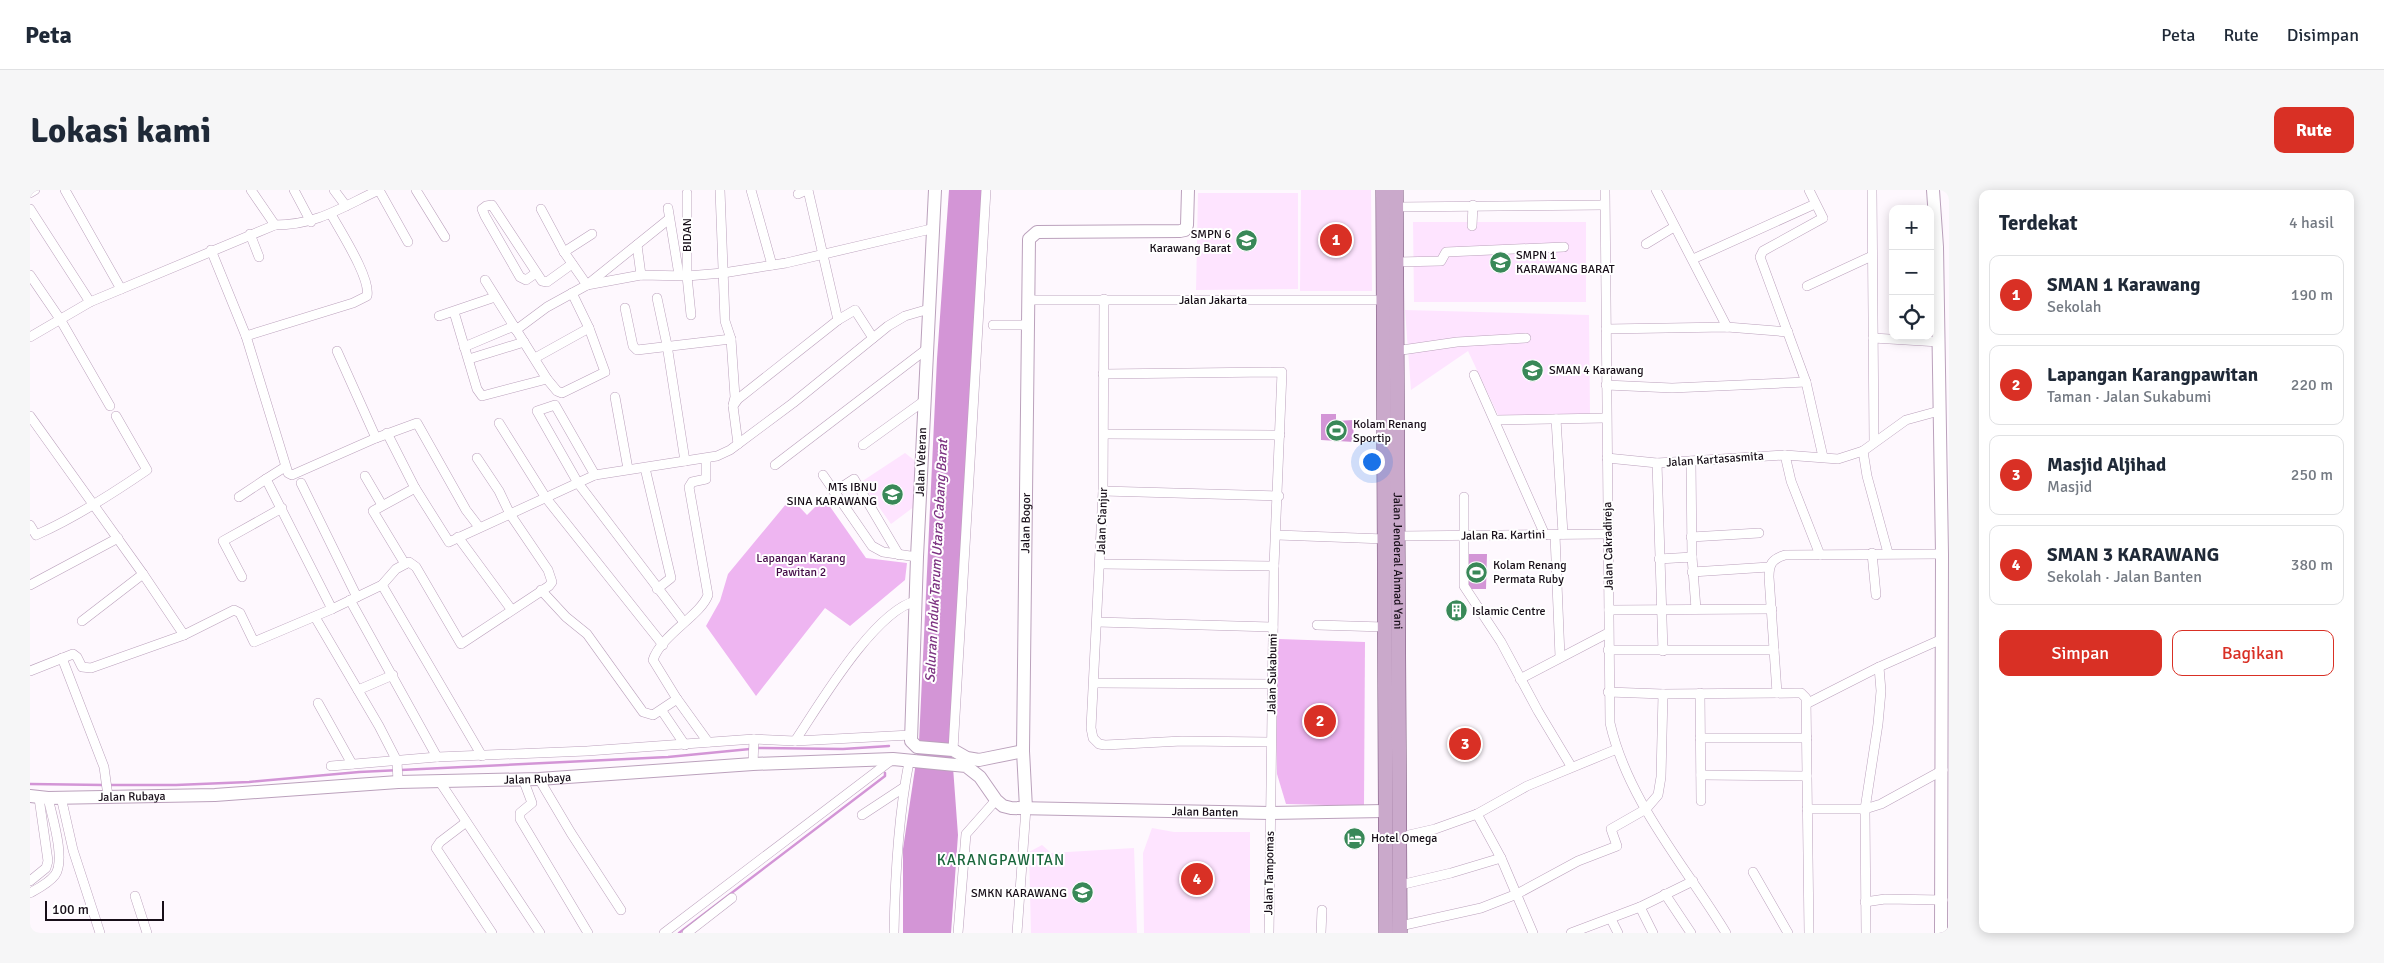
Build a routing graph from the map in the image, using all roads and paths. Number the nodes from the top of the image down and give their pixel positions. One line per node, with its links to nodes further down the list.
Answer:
1 (35, 190): 22 (street)
2 (65, 190): 64 (street)
3 (251, 190): 36 (street)
4 (294, 190): 35 (street)
5 (334, 190): 28 (street)
6 (379, 190): 21 (street); 43 (street)
7 (416, 190): 42 (street)
8 (720, 190): 57 (street)
9 (751, 190): 55 (street)
10 (808, 190): 24 (street); 49 (street)
11 (935, 190): 39 (street, Jalan Veteran)
12 (986, 190): 235 (street)
13 (1188, 190): 69 (street, Jalan Bogor)
14 (1383, 190): 70 (main road, Jalan Jenderal Ahmad Yani)
15 (1396, 190): 29 (main road, Jalan Jenderal Ahmad Yani)
16 (1605, 190): 27 (street, Jalan Cakradireja)
17 (1657, 190): 38 (street)
18 (1808, 190): 25 (street)
19 (1872, 190): 50 (street)
20 (1933, 190): 93 (street)
21 (368, 192): 28 (street)
22 (30, 193)
23 (687, 193): 60 (street, BIDAN)
24 (798, 194)
25 (1816, 204): 52 (street); 85 (street)
26 (1473, 205): 27 (street); 29 (street); 37 (street)
27 (1604, 205): 84 (street, Jalan Cakradireja)
28 (346, 206): 33 (street)
29 (1396, 207): 53 (main road, Jalan Jenderal Ahmad Yani)
30 (668, 208): 34 (street)
31 (541, 209): 48 (street)
32 (30, 210): 71 (street)
33 (331, 214): 35 (street); 86 (street)
34 (670, 219): 45 (street); 60 (street)
35 (311, 222): 36 (street)
36 (275, 225): 40 (street)
37 (1472, 226)
38 (1674, 227): 44 (street); 52 (street)
39 (931, 229): 49 (street); 73 (street, Jalan Veteran)
40 (250, 234): 47 (street); 51 (street)
41 (592, 234): 48 (street)
42 (445, 237)
43 (408, 242)
44 (1646, 244)
45 (637, 245): 59 (street); 62 (street)
46 (1564, 247): 53 (street)
47 (211, 250): 64 (street); 86 (street)
48 (564, 252): 54 (street)
49 (822, 254): 55 (street); 78 (street)
50 (1872, 256): 63 (street); 90 (street)
51 (258, 257)
52 (1693, 259): 81 (street)
53 (1397, 262): 70 (main road, Jalan Jenderal Ahmad Yani)
54 (572, 264): 56 (street); 62 (street)
55 (772, 265): 57 (street)
56 (536, 273): 56 (street)
57 (724, 273): 60 (street); 91 (street)
58 (30, 275): 77 (street)
59 (641, 275): 60 (street); 62 (street)
60 (683, 275): 75 (street)
61 (485, 280): 66 (street)
62 (587, 285): 65 (street)
63 (1807, 286)
64 (121, 288): 71 (street)
65 (572, 293): 82 (street); 83 (street)
66 (495, 297): 74 (street); 82 (street)
67 (657, 298): 94 (street)
68 (1104, 299): 69 (street, Jalan Jakarta); 70 (street, Jalan Jakarta); 101 (street, Jalan Cianjur)
69 (1029, 300): 80 (street, Jalan Bogor)
70 (1391, 300): 98 (main road, Jalan Jenderal Ahmad Yani); 164 (main road, Jalan Jenderal Ahmad Yani)
71 (90, 302): 77 (street)
72 (625, 308): 94 (street)
73 (929, 309): 88 (street); 96 (street, Jalan Veteran)
74 (454, 312): 76 (street); 95 (street)
75 (691, 315)
76 (439, 316)
77 (60, 319): 87 (street); 108 (street)
78 (838, 320): 88 (street); 109 (street)
79 (993, 325): 80 (street)
80 (1028, 325): 236 (street, Jalan Bogor)
81 (1726, 327): 84 (street); 85 (street)
82 (515, 328): 92 (street); 95 (street)
83 (589, 328): 99 (street); 103 (street)
84 (1606, 330): 105 (street, Jalan Cakradireja)
85 (1788, 332): 104 (street)
86 (246, 336): 134 (street)
87 (30, 337)
88 (872, 338): 122 (street)
89 (1526, 338): 98 (street)
90 (1873, 338): 93 (street); 121 (street)
91 (731, 339): 94 (street); 109 (street)
92 (524, 342): 99 (street); 100 (street)
93 (1939, 342): 110 (street)
94 (667, 345): 131 (street)
95 (464, 347): 100 (street)
96 (928, 348): 107 (street, Jalan Veteran); 133 (street)
97 (337, 351): 120 (street)
98 (1396, 351): 164 (main road, Jalan Jenderal Ahmad Yani)
99 (535, 358): 103 (street)
100 (469, 359): 103 (street)
101 (1103, 374): 118 (street, Jalan Cianjur); 119 (street, Jalan Sukabumi)
102 (1474, 375): 115 (street)
103 (547, 379)
104 (1806, 382): 105 (street); 128 (street)
105 (1606, 385): 113 (street, Jalan Cakradireja)
106 (615, 397): 136 (street)
107 (924, 401): 123 (street); 172 (street, Jalan Veteran)
108 (110, 406)
109 (733, 406): 122 (street)
110 (1939, 411): 121 (street); 169 (street)
111 (30, 416): 151 (street)
112 (116, 416): 151 (street)
113 (1606, 418): 114 (street); 127 (street, Jalan Cakradireja)
114 (1556, 419): 115 (street); 157 (street)
115 (1496, 420): 160 (street)
116 (499, 423): 149 (street)
117 (387, 433): 120 (street); 143 (street); 155 (street)
118 (1104, 434): 119 (street); 144 (street, Jalan Cianjur)
119 (1280, 435): 147 (street, Jalan Sukabumi)
120 (376, 438): 134 (street)
121 (1874, 442): 124 (street)
122 (738, 444): 129 (street)
123 (863, 445)
124 (1863, 451): 128 (street, Jalan Kartasasmita); 168 (street)
125 (1785, 455): 128 (street, Jalan Kartasasmita); 130 (street, Jalan Kartasasmita); 171 (street)
126 (477, 458): 153 (street)
127 (1607, 458): 132 (street, Jalan Kartasasmita); 158 (street, Jalan Cakradireja)
128 (1823, 458)
129 (706, 459): 131 (street); 197 (street)
130 (1691, 461): 132 (street, Jalan Kartasasmita); 165 (street)
131 (685, 462): 135 (street)
132 (1657, 463): 174 (street)
133 (775, 466)
134 (285, 467): 140 (street)
135 (645, 468): 136 (street); 184 (street)
136 (628, 469): 138 (street)
137 (823, 474): 145 (street)
138 (595, 475): 142 (street); 142 (street)
139 (365, 476): 150 (street)
140 (266, 479): 146 (street); 152 (street)
141 (301, 483): 187 (street)
142 (578, 483): 149 (street); 184 (street)
143 (415, 488): 150 (street); 163 (street)
144 (1103, 491): 147 (street); 176 (street, Jalan Cianjur)
145 (834, 492): 170 (street); 170 (street)
146 (239, 496)
147 (1279, 496): 159 (street, Jalan Sukabumi)
148 (1464, 497): 162 (street)
149 (546, 498): 153 (street); 205 (street)
150 (382, 505): 175 (street)
151 (93, 506): 161 (street); 166 (street)
152 (282, 508): 181 (street); 189 (street)
153 (510, 514): 155 (street); 185 (street)
154 (30, 525): 161 (street)
155 (479, 527): 163 (street)
156 (1758, 533): 165 (street)
157 (1559, 534): 158 (street, Jalan Ra. Kartini); 160 (street, Jalan Ra. Kartini); 209 (street)
158 (1607, 534): 194 (street, Jalan Cakradireja)
159 (1277, 535): 164 (street, Jalan Ra. Kartini); 177 (street, Jalan Sukabumi)
160 (1545, 535): 162 (street, Jalan Ra. Kartini)
161 (33, 536)
162 (1464, 536): 164 (street, Jalan Ra. Kartini); 214 (street)
163 (458, 537): 190 (street)
164 (1391, 537): 201 (main road, Jalan Jenderal Ahmad Yani); 267 (main road, Jalan Jenderal Ahmad Yani)
165 (1691, 537): 173 (street)
166 (118, 538): 180 (street); 183 (street)
167 (1872, 553): 168 (street); 171 (street); 186 (street)
168 (1888, 553): 169 (street)
169 (1942, 554): 204 (street)
170 (899, 555): 172 (street)
171 (1820, 555): 178 (street)
172 (917, 557): 188 (street, Jalan Veteran)
173 (1692, 557): 174 (street); 179 (street)
174 (1659, 559): 191 (street)
175 (405, 564): 182 (street); 190 (street)
176 (1100, 564): 177 (street); 198 (street, Jalan Cianjur)
177 (1274, 566): 200 (street, Jalan Sukabumi)
178 (1769, 567): 179 (street); 193 (street)
179 (1692, 572): 192 (street)
180 (143, 574): 196 (street); 203 (street)
181 (242, 577)
182 (382, 584): 187 (street); 237 (street)
183 (30, 585)
184 (657, 589): 197 (street)
185 (541, 590): 190 (street); 225 (street)
186 (1876, 595)
187 (354, 599): 189 (street); 213 (street)
188 (916, 601): 226 (street, Jalan Veteran); 230 (street)
189 (332, 609): 195 (street)
190 (511, 609)
191 (1661, 609): 192 (street); 194 (street); 208 (street)
192 (1696, 609): 193 (street)
193 (1772, 609): 207 (street)
194 (1609, 610): 202 (street, Jalan Cakradireja)
195 (315, 617): 203 (street); 217 (street)
196 (82, 621)
197 (683, 621): 205 (street)
198 (1097, 622): 200 (street); 215 (street, Jalan Cianjur)
199 (1317, 625): 201 (street)
200 (1273, 627): 216 (street, Jalan Sukabumi)
201 (1384, 627): 262 (main road, Jalan Jenderal Ahmad Yani)
202 (1608, 634): 206 (street, Jalan Cakradireja); 209 (street)
203 (184, 635): 210 (street)
204 (1942, 639): 211 (street); 246 (street)
205 (663, 645): 222 (street)
206 (1608, 650): 208 (street); 218 (street, Jalan Cakradireja)
207 (1774, 650): 208 (street); 220 (street)
208 (1663, 651)
209 (1560, 657): 214 (street)
210 (62, 658): 212 (street); 254 (street)
211 (1879, 667): 223 (street); 261 (street)
212 (30, 672)
213 (393, 675): 217 (street); 238 (street)
214 (1520, 679): 245 (street)
215 (1094, 683): 216 (street); 232 (street, Jalan Cianjur)
216 (1272, 684): 232 (street, Jalan Sukabumi)
217 (358, 690): 242 (street)
218 (1608, 692): 221 (street); 234 (street, Jalan Cakradireja)
219 (1700, 693): 220 (street); 221 (street); 227 (street)
220 (1777, 693): 223 (street)
221 (1663, 694): 259 (street)
222 (677, 699): 225 (street); 231 (street)
223 (1808, 703): 228 (street)
224 (318, 704): 243 (street)
225 (662, 711): 233 (street)
226 (911, 735): 230 (street); 235 (street)
227 (1700, 738): 228 (street); 247 (street)
228 (1807, 738): 248 (street)
229 (753, 741): 230 (street); 231 (street); 240 (street)
230 (795, 741)
231 (708, 742): 233 (street)
232 (1270, 742): 263 (street, Jalan Sukabumi)
233 (685, 745): 237 (street)
234 (1617, 749): 245 (street); 259 (street, Jalan Cakradireja)
235 (953, 750): 236 (street)
236 (1023, 751): 258 (street, Jalan Bogor)
237 (482, 756): 238 (street)
238 (437, 757): 242 (street)
239 (893, 759): 240 (street, Jalan Rubaya); 241 (street, Jalan Rubaya); 291 (street)
240 (753, 760): 250 (street, Jalan Rubaya)
241 (912, 762): 253 (street); 256 (street, Jalan Rubaya)
242 (397, 763): 243 (street); 251 (street)
243 (352, 764): 244 (street)
244 (331, 766)
245 (1571, 766): 264 (street)
246 (1943, 770): 261 (street); 279 (street)
247 (1701, 774): 248 (street); 257 (street)
248 (1807, 776): 260 (street)
249 (523, 779): 250 (street, Jalan Rubaya); 252 (street, Jalan Rubaya); 290 (street)
250 (539, 779): 282 (street)
251 (398, 780): 252 (street, Jalan Rubaya); 254 (street, Jalan Rubaya)
252 (440, 782): 266 (street)
253 (904, 788): 265 (street); 293 (street)
254 (108, 793): 255 (street, Jalan Rubaya)
255 (44, 797): 270 (street); 272 (street); 286 (street)
256 (996, 800): 258 (street); 294 (street)
257 (1701, 801)
258 (1026, 808): 263 (street, Jalan Banten); 295 (street)
259 (1646, 809): 271 (street, Jalan Cakradireja); 275 (street)
260 (1808, 809): 261 (street); 306 (street)
261 (1864, 809): 280 (street)
262 (1384, 811): 263 (street, Jalan Banten); 298 (main road, Jalan Jenderal Ahmad Yani)
263 (1270, 813): 296 (street, Jalan Tampomas)
264 (1477, 814): 267 (street); 268 (street)
265 (862, 815)
266 (465, 823): 288 (street); 289 (street)
267 (1400, 837): 273 (main road, Jalan Jenderal Ahmad Yani)
268 (1501, 858): 273 (street); 275 (street)
269 (1753, 872): 305 (street)
270 (34, 879): 272 (street)
271 (1693, 880): 276 (street); 304 (street, Jalan Cakradireja)
272 (44, 885): 274 (street)
273 (1400, 885): 285 (main road, Jalan Jenderal Ahmad Yani)
274 (30, 893)
275 (1518, 894): 285 (street); 299 (street)
276 (1665, 894): 281 (street); 303 (street)
277 (135, 896): 287 (street)
278 (732, 898): 292 (street)
279 (1943, 900): 280 (street); 308 (street)
280 (1865, 902): 307 (street)
281 (1640, 907): 284 (street); 302 (street)
282 (621, 910)
283 (1322, 910): 297 (street)
284 (1611, 918): 300 (street); 301 (street)
285 (1400, 929)
286 (100, 933)
287 (147, 933)
288 (492, 933)
289 (540, 933)
290 (588, 933)
291 (664, 933)
292 (687, 933)
293 (894, 933)
294 (958, 933)
295 (1017, 933)
296 (1269, 933)
297 (1321, 933)
298 (1386, 933)
299 (1533, 933)
300 (1571, 933)
301 (1618, 933)
302 (1652, 933)
303 (1691, 933)
304 (1726, 933)
305 (1788, 933)
306 (1809, 933)
307 (1866, 933)
308 (1942, 933)

